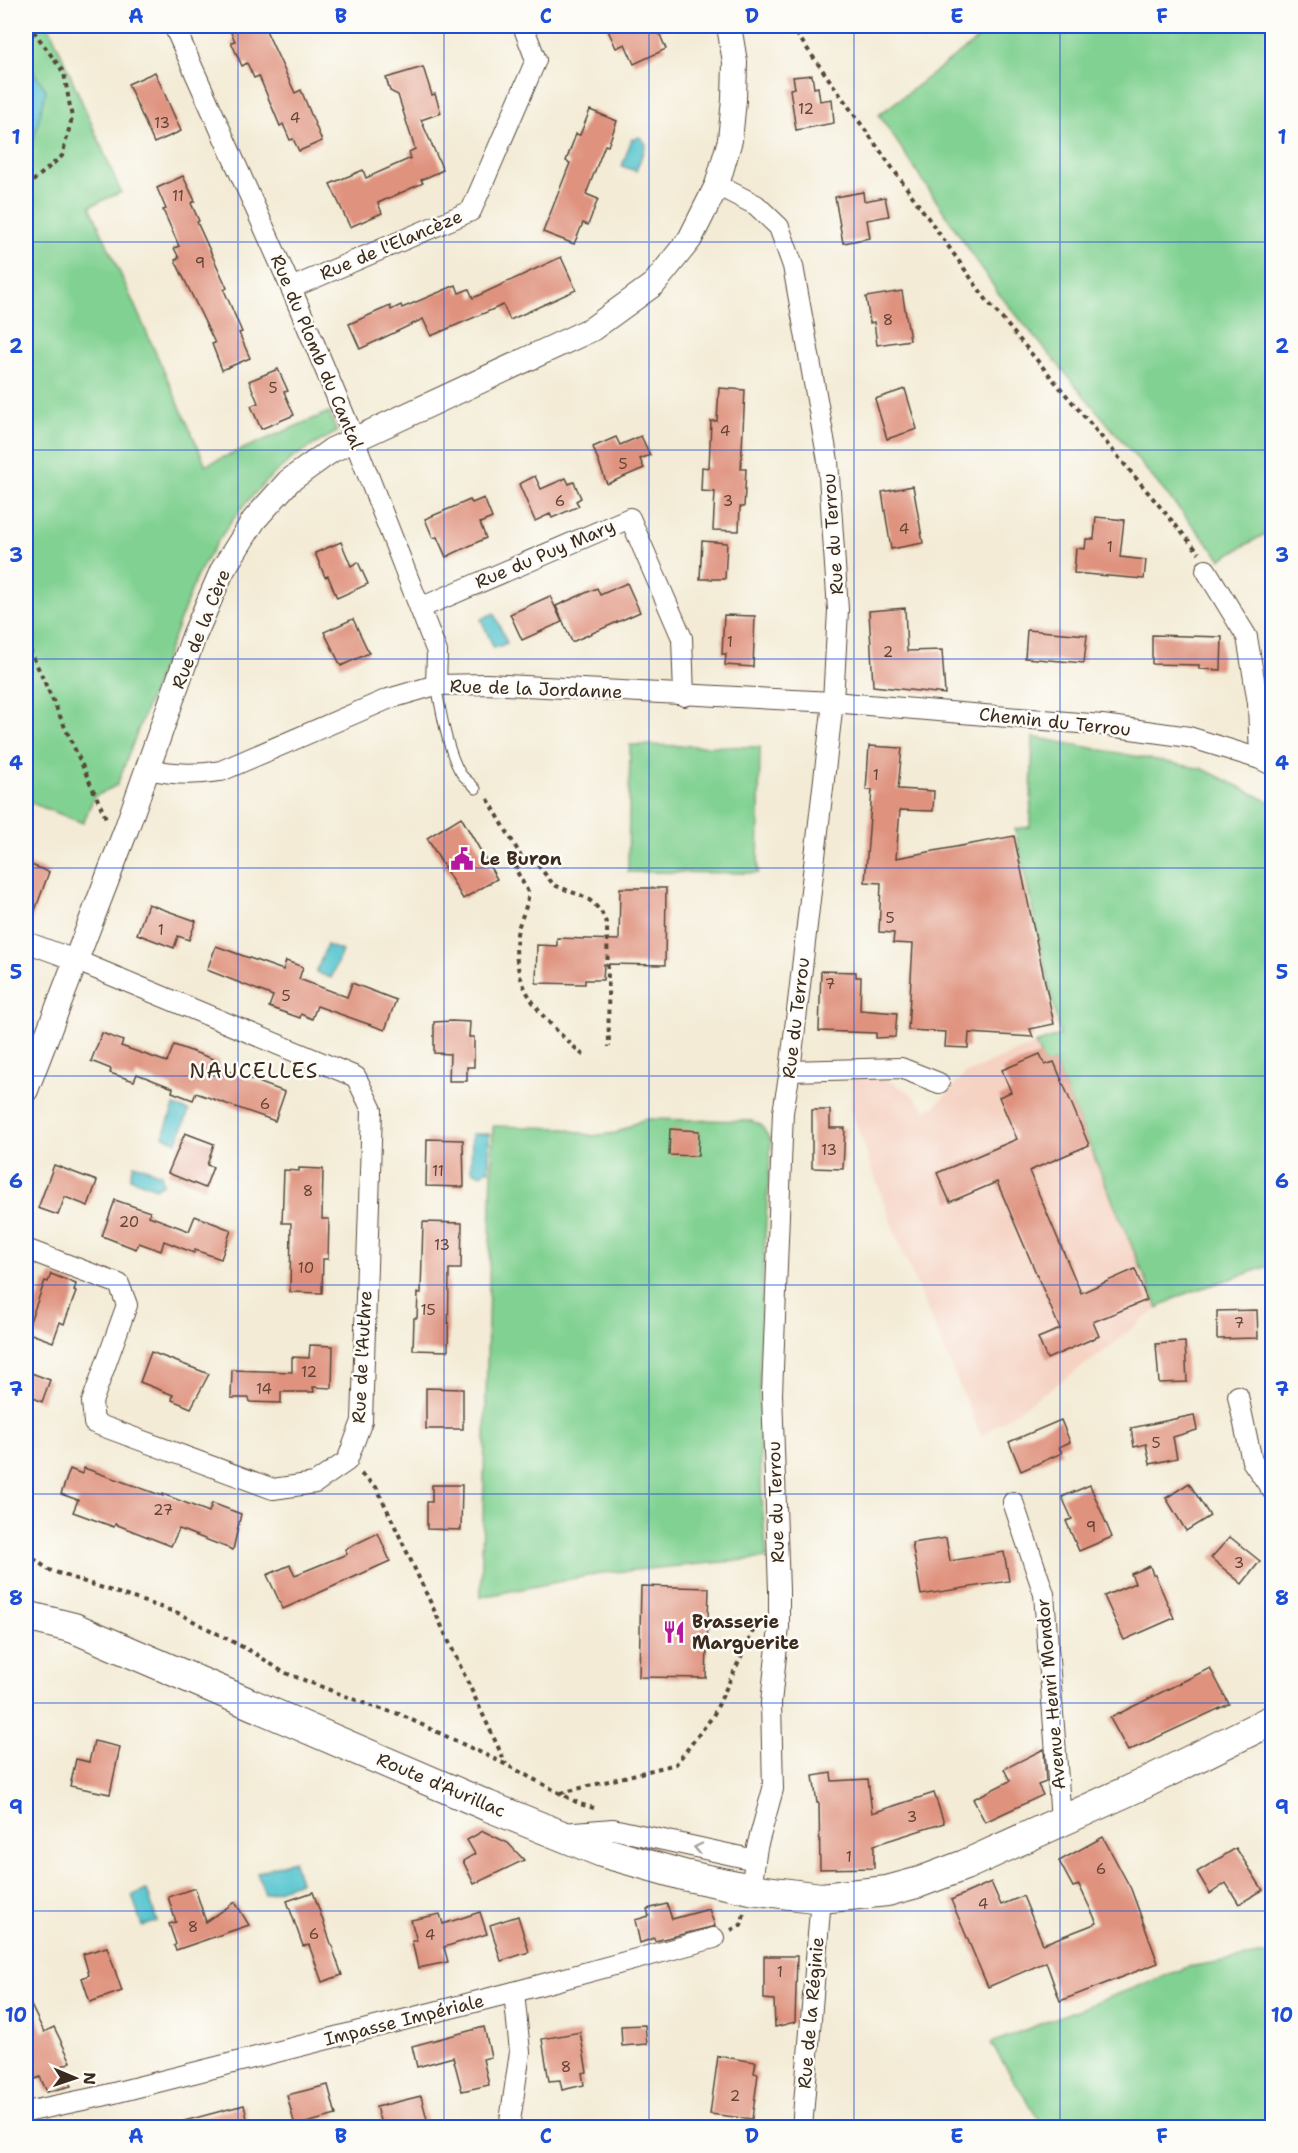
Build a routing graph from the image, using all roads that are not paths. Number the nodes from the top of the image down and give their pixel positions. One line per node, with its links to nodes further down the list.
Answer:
1 (174, 26): 5 (street, Rue du Plomb du Cantal)
2 (523, 26): 5 (street, Rue de l'Elancèze)
3 (729, 26): 4 (street, Rue de la Cère)
4 (717, 185): 6 (street, Rue de la Cère); 11 (street, Rue du Terrou)
5 (291, 288): 6 (street, Rue du Plomb du Cantal)
6 (354, 439): 8 (street, Rue du Plomb du Cantal); 13 (street, Rue de la Cère)
7 (1206, 570): 12 (street)
8 (420, 608): 9 (street, Rue du Plomb du Cantal); 10 (street, Rue du Puy Mary)
9 (436, 685): 10 (street, Rue de la Jordanne); 13 (street, Rue de la Jordanne); 14 (lane)
10 (684, 696): 11 (street, Rue de la Jordanne)
11 (833, 702): 12 (street, Chemin du Terrou); 17 (street, Rue du Terrou)
12 (1266, 762)
13 (149, 769): 16 (street, Rue de la Cère)
14 (476, 789)
15 (26, 942): 16 (street, Rue de l'Authre)
16 (75, 960): 19 (street, Rue de la Cère); 20 (street, Rue de l'Authre)
17 (790, 1071): 18 (street); 29 (street, Rue du Terrou)
18 (939, 1083)
19 (26, 1090)
20 (26, 1250)
21 (1239, 1395): 22 (street)
22 (1272, 1490)
23 (1014, 1502): 28 (street, Avenue Henri Mondor)
24 (26, 1595): 26 (main road, Route d'Aurillac)
25 (26, 1616): 26 (main road, Route d'Aurillac)
26 (74, 1628): 29 (main road, Route d'Aurillac)
27 (1272, 1720): 28 (main road, Avenue Henri Mondor)
28 (1061, 1820): 30 (main road, Avenue Henri Mondor)
29 (753, 1874): 30 (main road, Route d'Aurillac)
30 (821, 1898): 35 (street, Rue de la Réginie)
31 (714, 1938): 32 (street, Impasse Impériale)
32 (514, 1992): 33 (street, Impasse Impériale); 34 (street)
33 (26, 2112)
34 (509, 2127)
35 (802, 2127)

